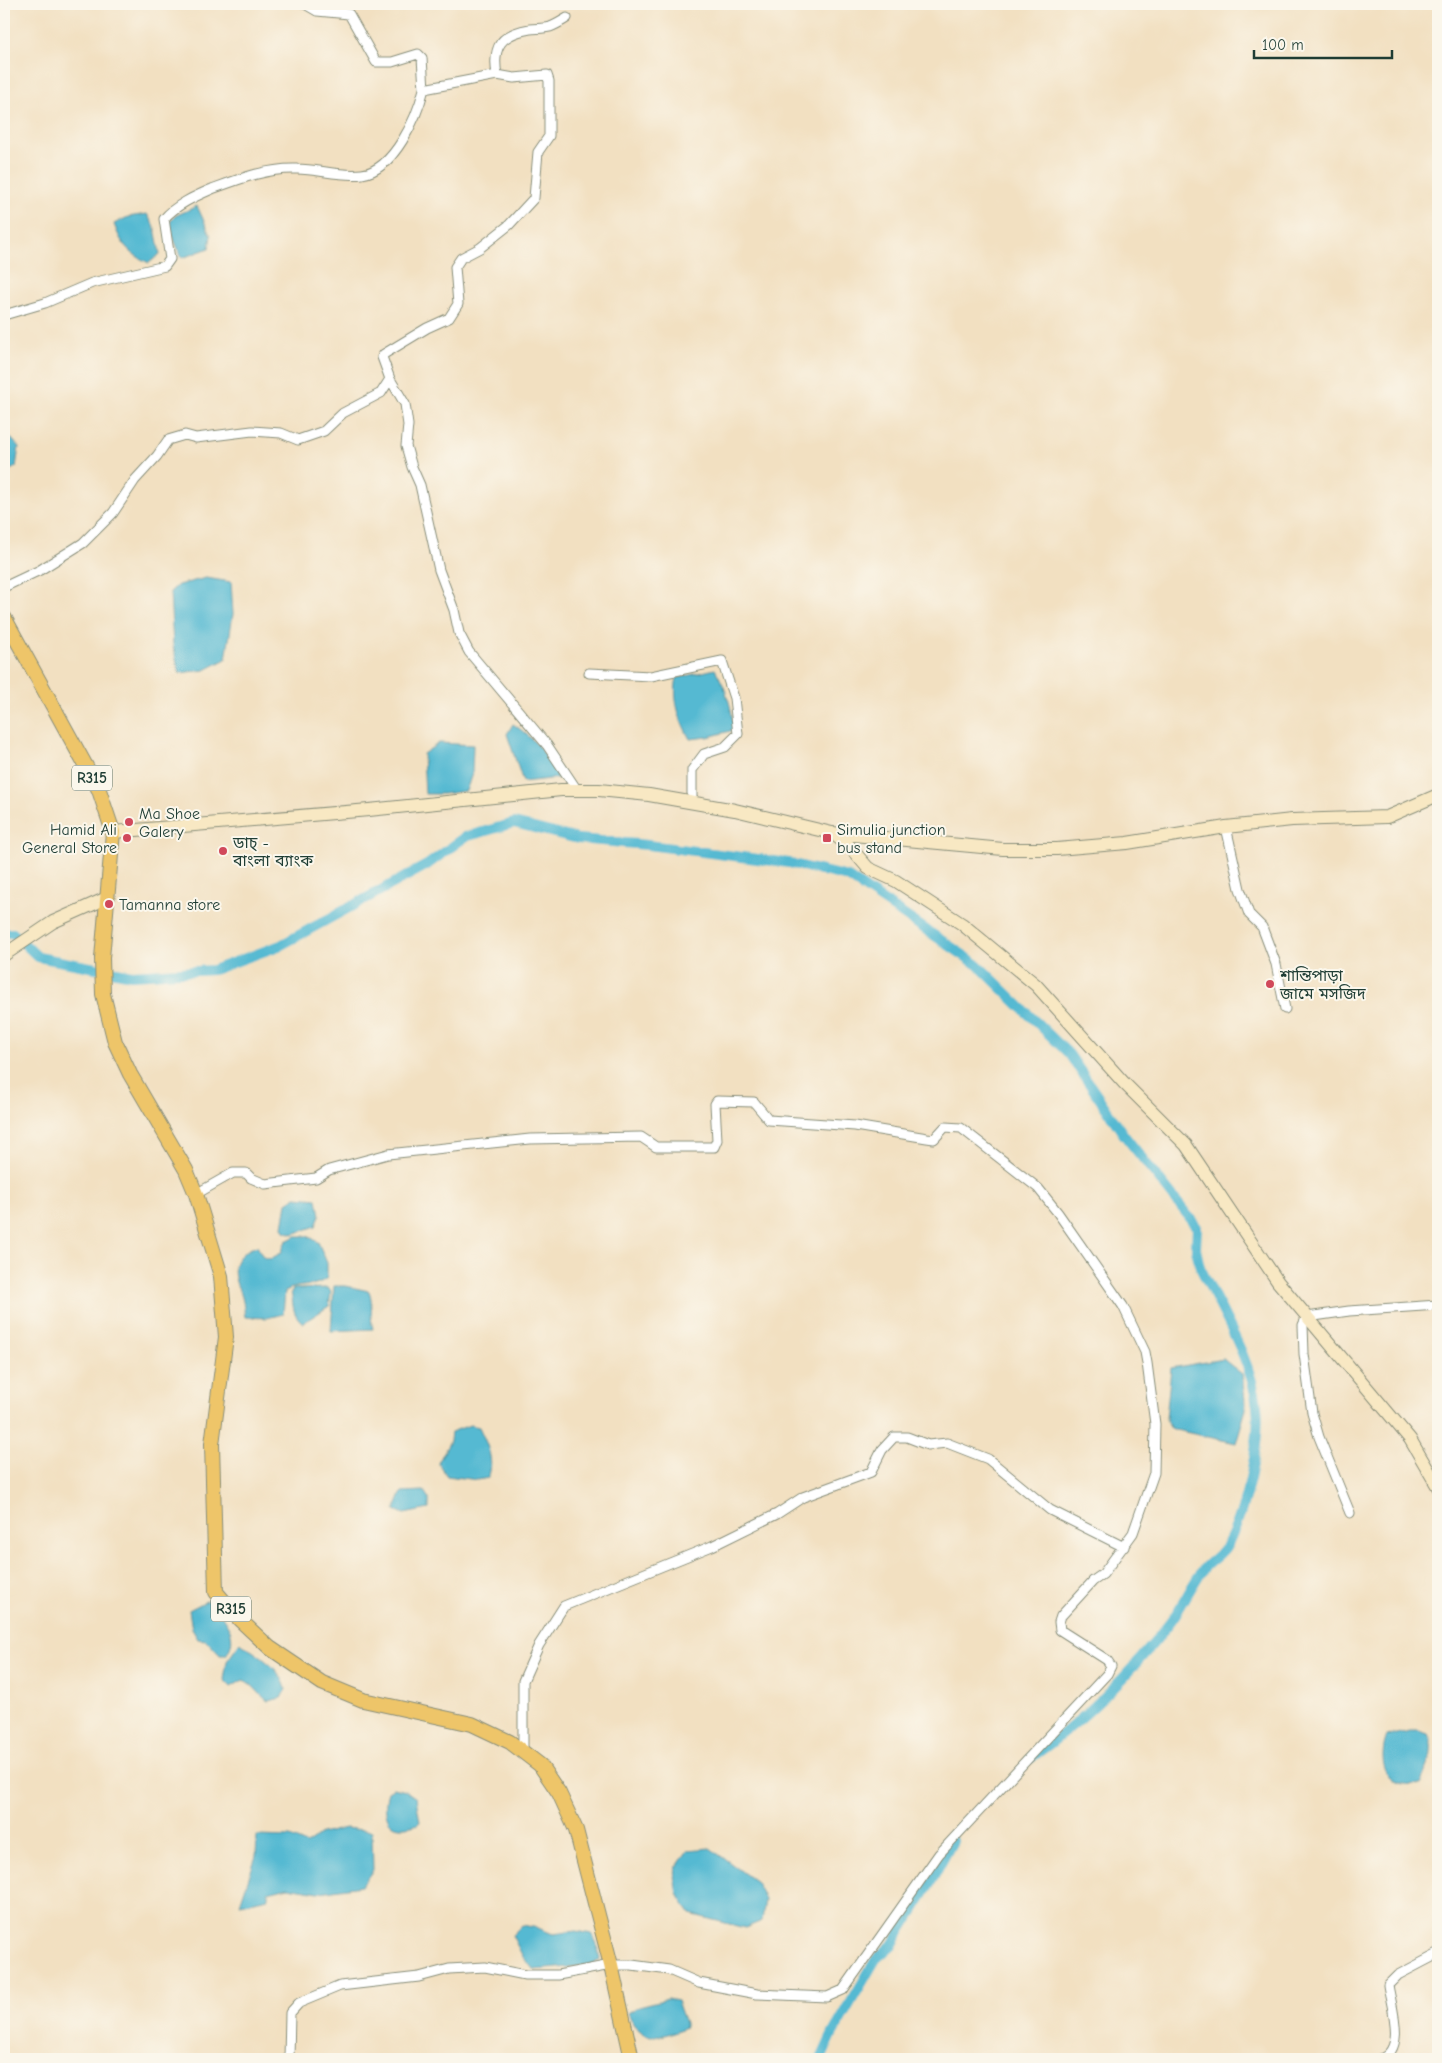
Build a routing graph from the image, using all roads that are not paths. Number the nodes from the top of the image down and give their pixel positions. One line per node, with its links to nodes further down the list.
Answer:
1 (305, 4): 4 (street)
2 (567, 18): 3 (street)
3 (497, 75): 4 (street); 6 (street)
4 (424, 89): 5 (street)
5 (4, 315)
6 (390, 379): 7 (street); 10 (street)
7 (4, 587)
8 (4, 617): 14 (main road, R315)
9 (589, 673): 12 (street)
10 (578, 790): 12 (street); 14 (street)
11 (1438, 795): 13 (street)
12 (692, 803): 15 (street)
13 (1226, 827): 15 (street); 18 (street)
14 (113, 832): 16 (main road, R315)
15 (832, 833): 21 (street)
16 (107, 898): 17 (street); 19 (main road, R315)
17 (4, 954)
18 (1285, 1009)
19 (196, 1194): 24 (street); 25 (main road, R315)
20 (1438, 1305): 21 (street)
21 (1307, 1317): 22 (street); 23 (street)
22 (1438, 1487)
23 (1350, 1513)
24 (1124, 1547): 25 (street); 27 (street)
25 (523, 1753): 27 (main road, R315)
26 (1438, 1954): 30 (street)
27 (611, 1965): 28 (street); 29 (main road, R315)
28 (289, 2059)
29 (632, 2059)
30 (1380, 2059)

